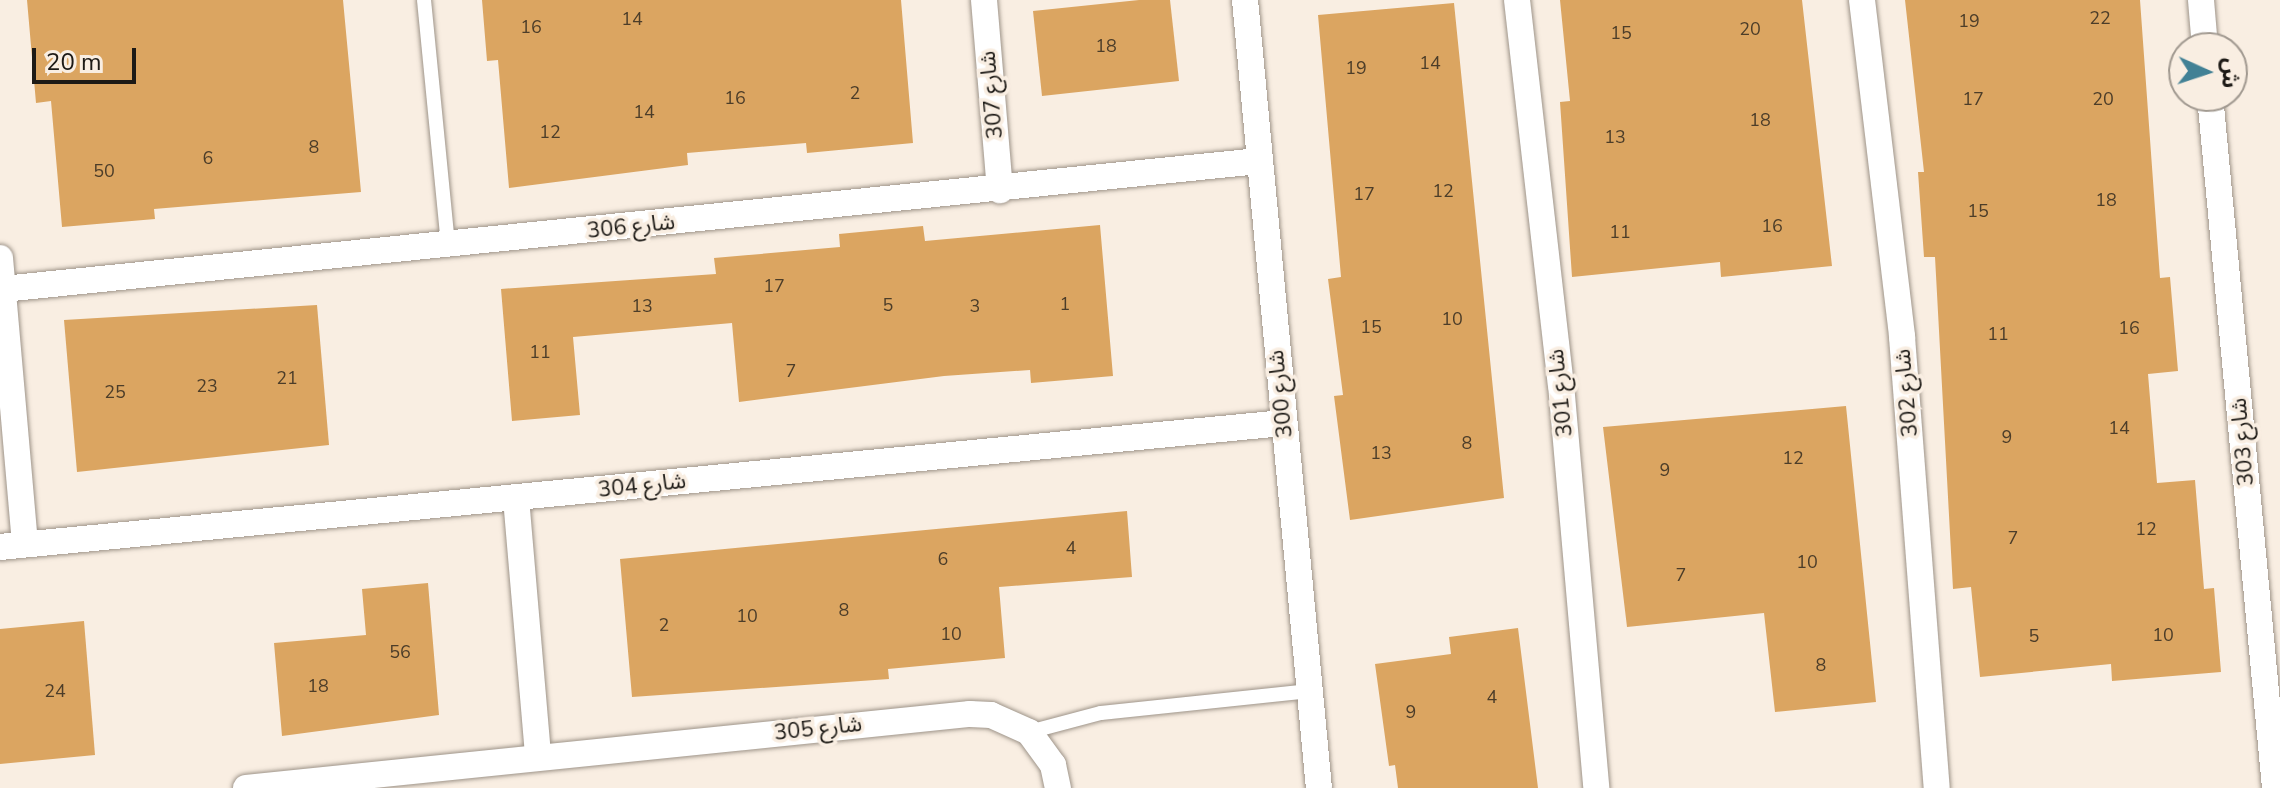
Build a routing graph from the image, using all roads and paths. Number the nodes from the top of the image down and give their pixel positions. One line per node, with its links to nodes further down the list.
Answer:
1 (424, 0): 11 (lane)
2 (984, 0): 10 (street, شارع 307)
3 (1245, 0): 9 (street, شارع 300)
4 (1517, 0): 23 (street, شارع 301)
5 (1862, 0): 24 (street, شارع 302)
6 (2201, 0): 7 (street)
7 (2204, 32)
8 (2212, 112): 25 (street, شارع 303)
9 (1259, 161): 10 (street, شارع 306); 14 (street, شارع 300)
10 (1000, 190): 11 (street, شارع 306)
11 (448, 245): 13 (street, شارع 306)
12 (0, 258): 13 (street)
13 (3, 289): 16 (street)
14 (1284, 423): 15 (street, شارع 304); 17 (street, شارع 300)
15 (516, 498): 16 (street, شارع 304); 19 (street)
16 (13, 546)
17 (1310, 691): 18 (lane); 22 (street, شارع 300)
18 (1029, 732): 19 (street, شارع 305); 21 (street, شارع 305)
19 (538, 757): 20 (street, شارع 305)
20 (246, 788)
21 (1058, 788)
22 (1319, 788)
23 (1596, 788)
24 (1937, 788)
25 (2275, 788)

